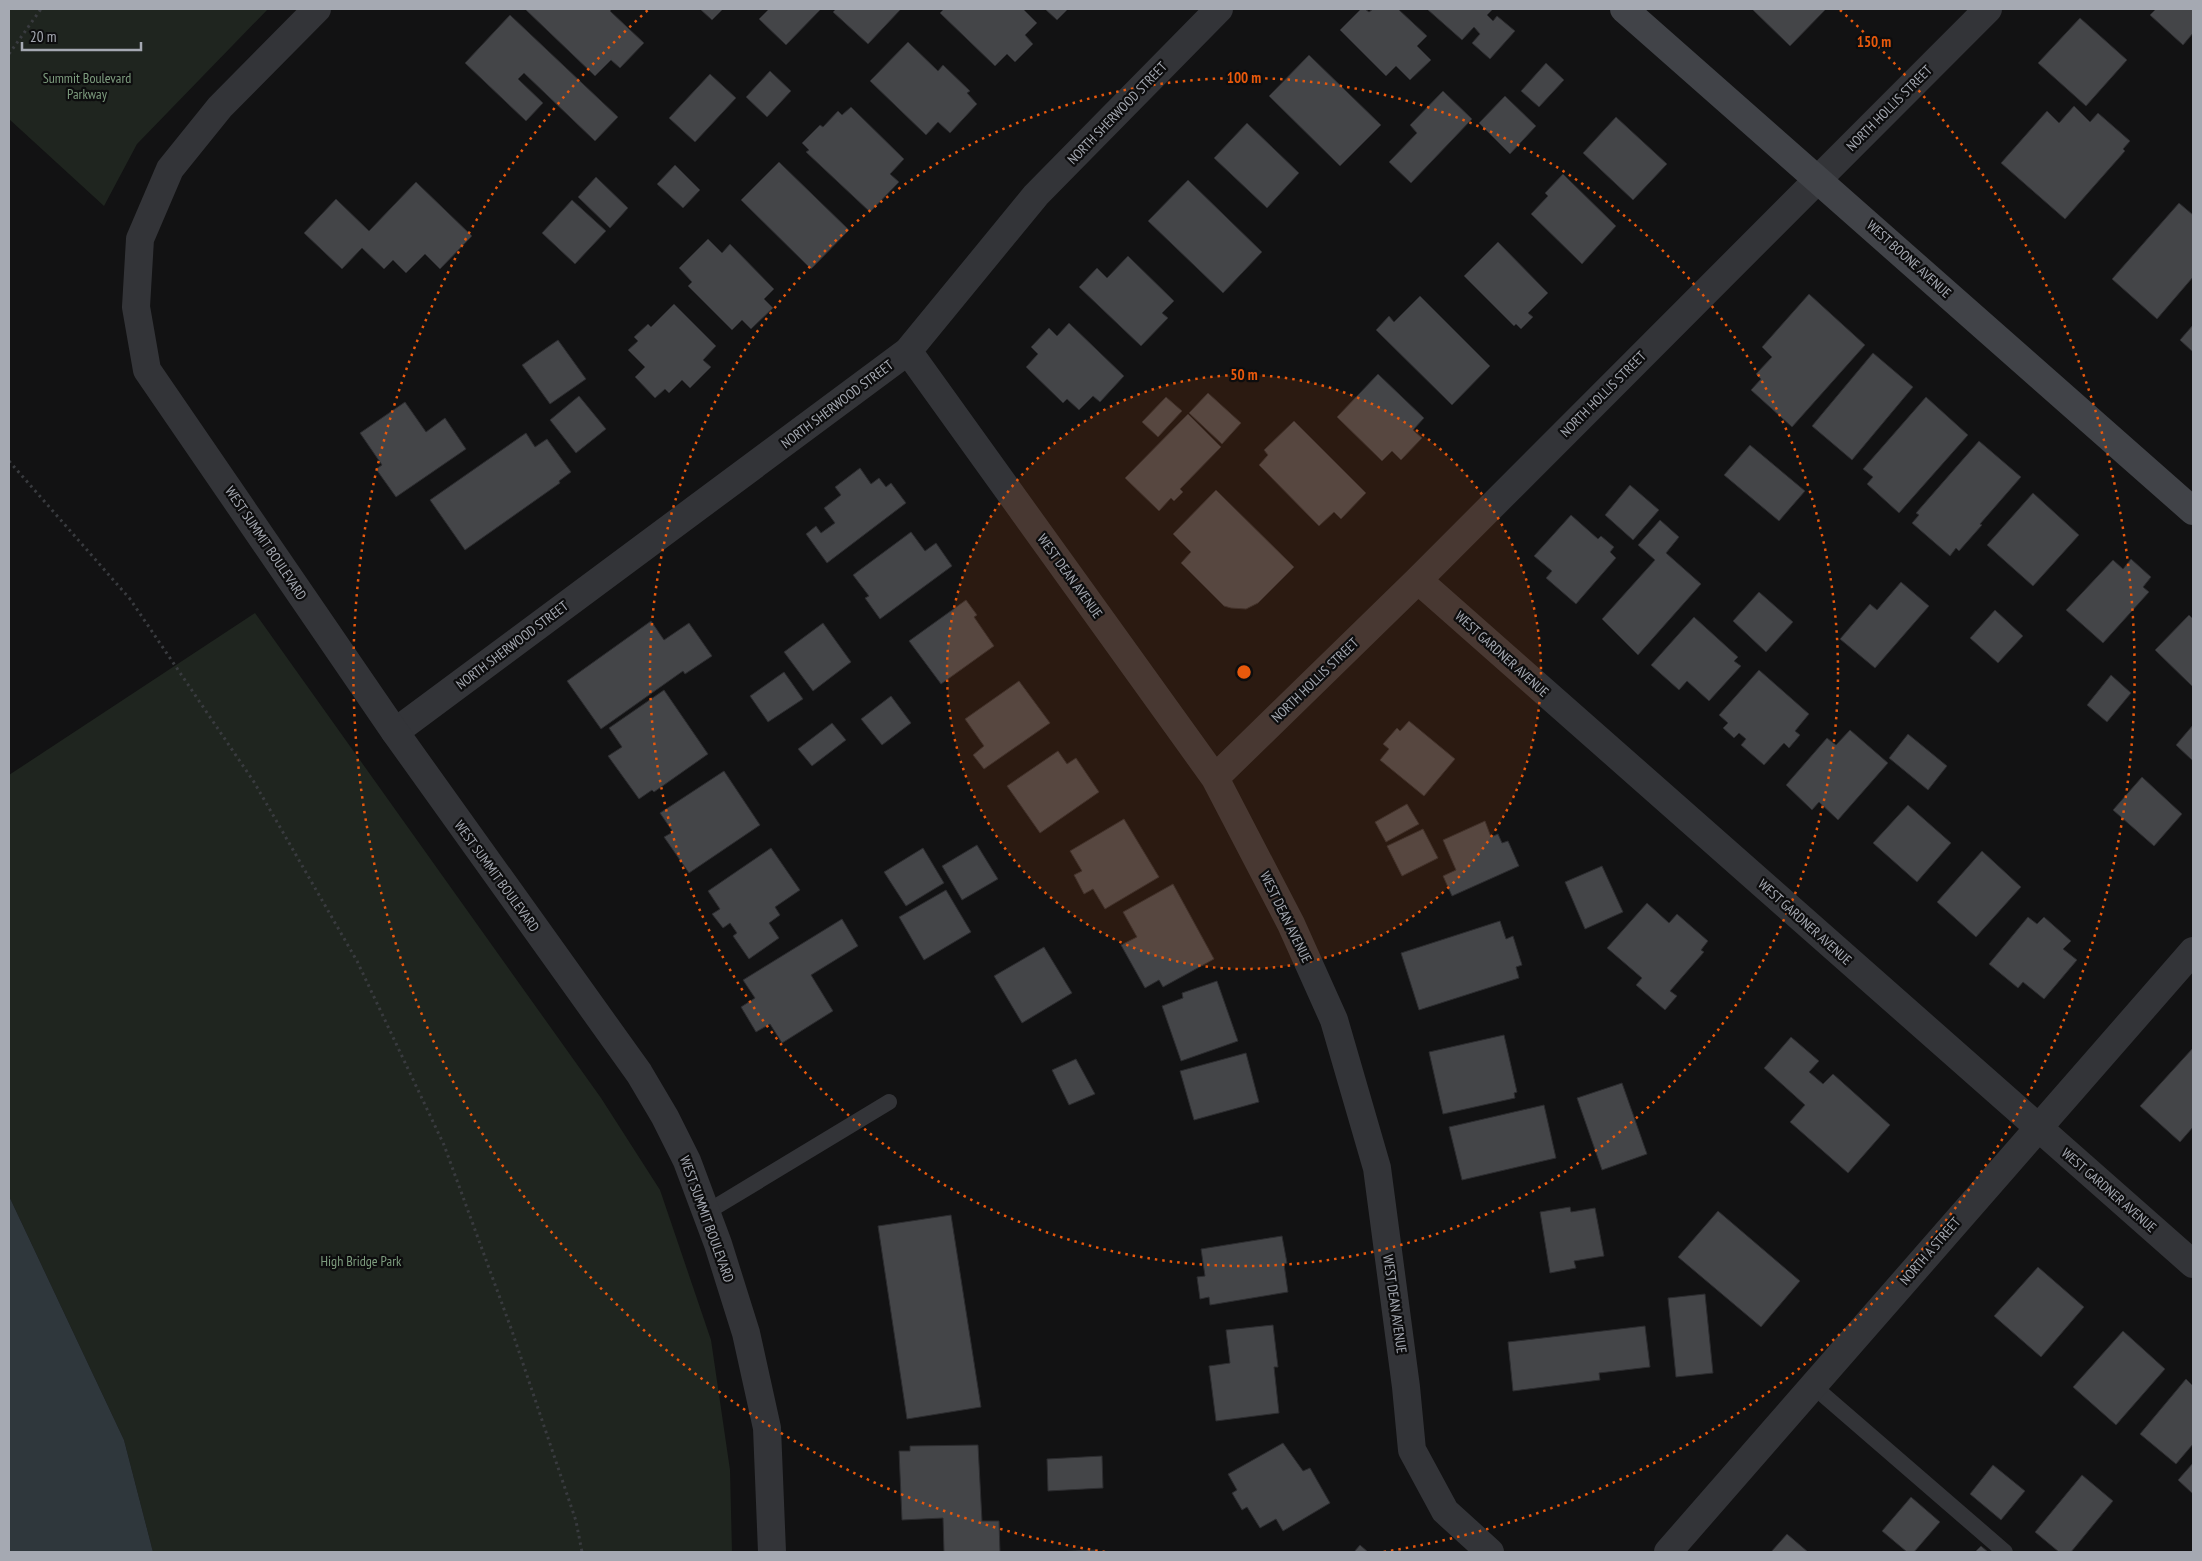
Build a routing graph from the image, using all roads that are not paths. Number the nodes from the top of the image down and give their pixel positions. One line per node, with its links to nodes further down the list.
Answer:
1 (317, 9): 9 (street, WEST SUMMIT BOULEVARD)
2 (1219, 9): 6 (street, NORTH SHERWOOD STREET)
3 (1624, 9): 5 (main road, WEST BOONE AVENUE)
4 (1988, 9): 5 (street, NORTH HOLLIS STREET)
5 (1818, 178): 7 (main road, WEST BOONE AVENUE); 8 (street, NORTH HOLLIS STREET)
6 (908, 351): 9 (street, NORTH SHERWOOD STREET); 10 (street, WEST DEAN AVENUE)
7 (2193, 511)
8 (1418, 580): 10 (street, NORTH HOLLIS STREET); 13 (street, WEST GARDNER AVENUE)
9 (395, 732): 14 (street, WEST SUMMIT BOULEVARD)
10 (1215, 778): 18 (street, WEST DEAN AVENUE)
11 (2193, 950): 13 (street, NORTH A STREET)
12 (889, 1102): 14 (lane)
13 (2038, 1128): 15 (street, WEST GARDNER AVENUE); 16 (street, NORTH A STREET)
14 (706, 1212): 17 (street, WEST SUMMIT BOULEVARD)
15 (2193, 1264)
16 (1812, 1385): 19 (street, NORTH A STREET); 20 (lane)
17 (772, 1552)
18 (1490, 1552)
19 (1668, 1552)
20 (2004, 1552)

